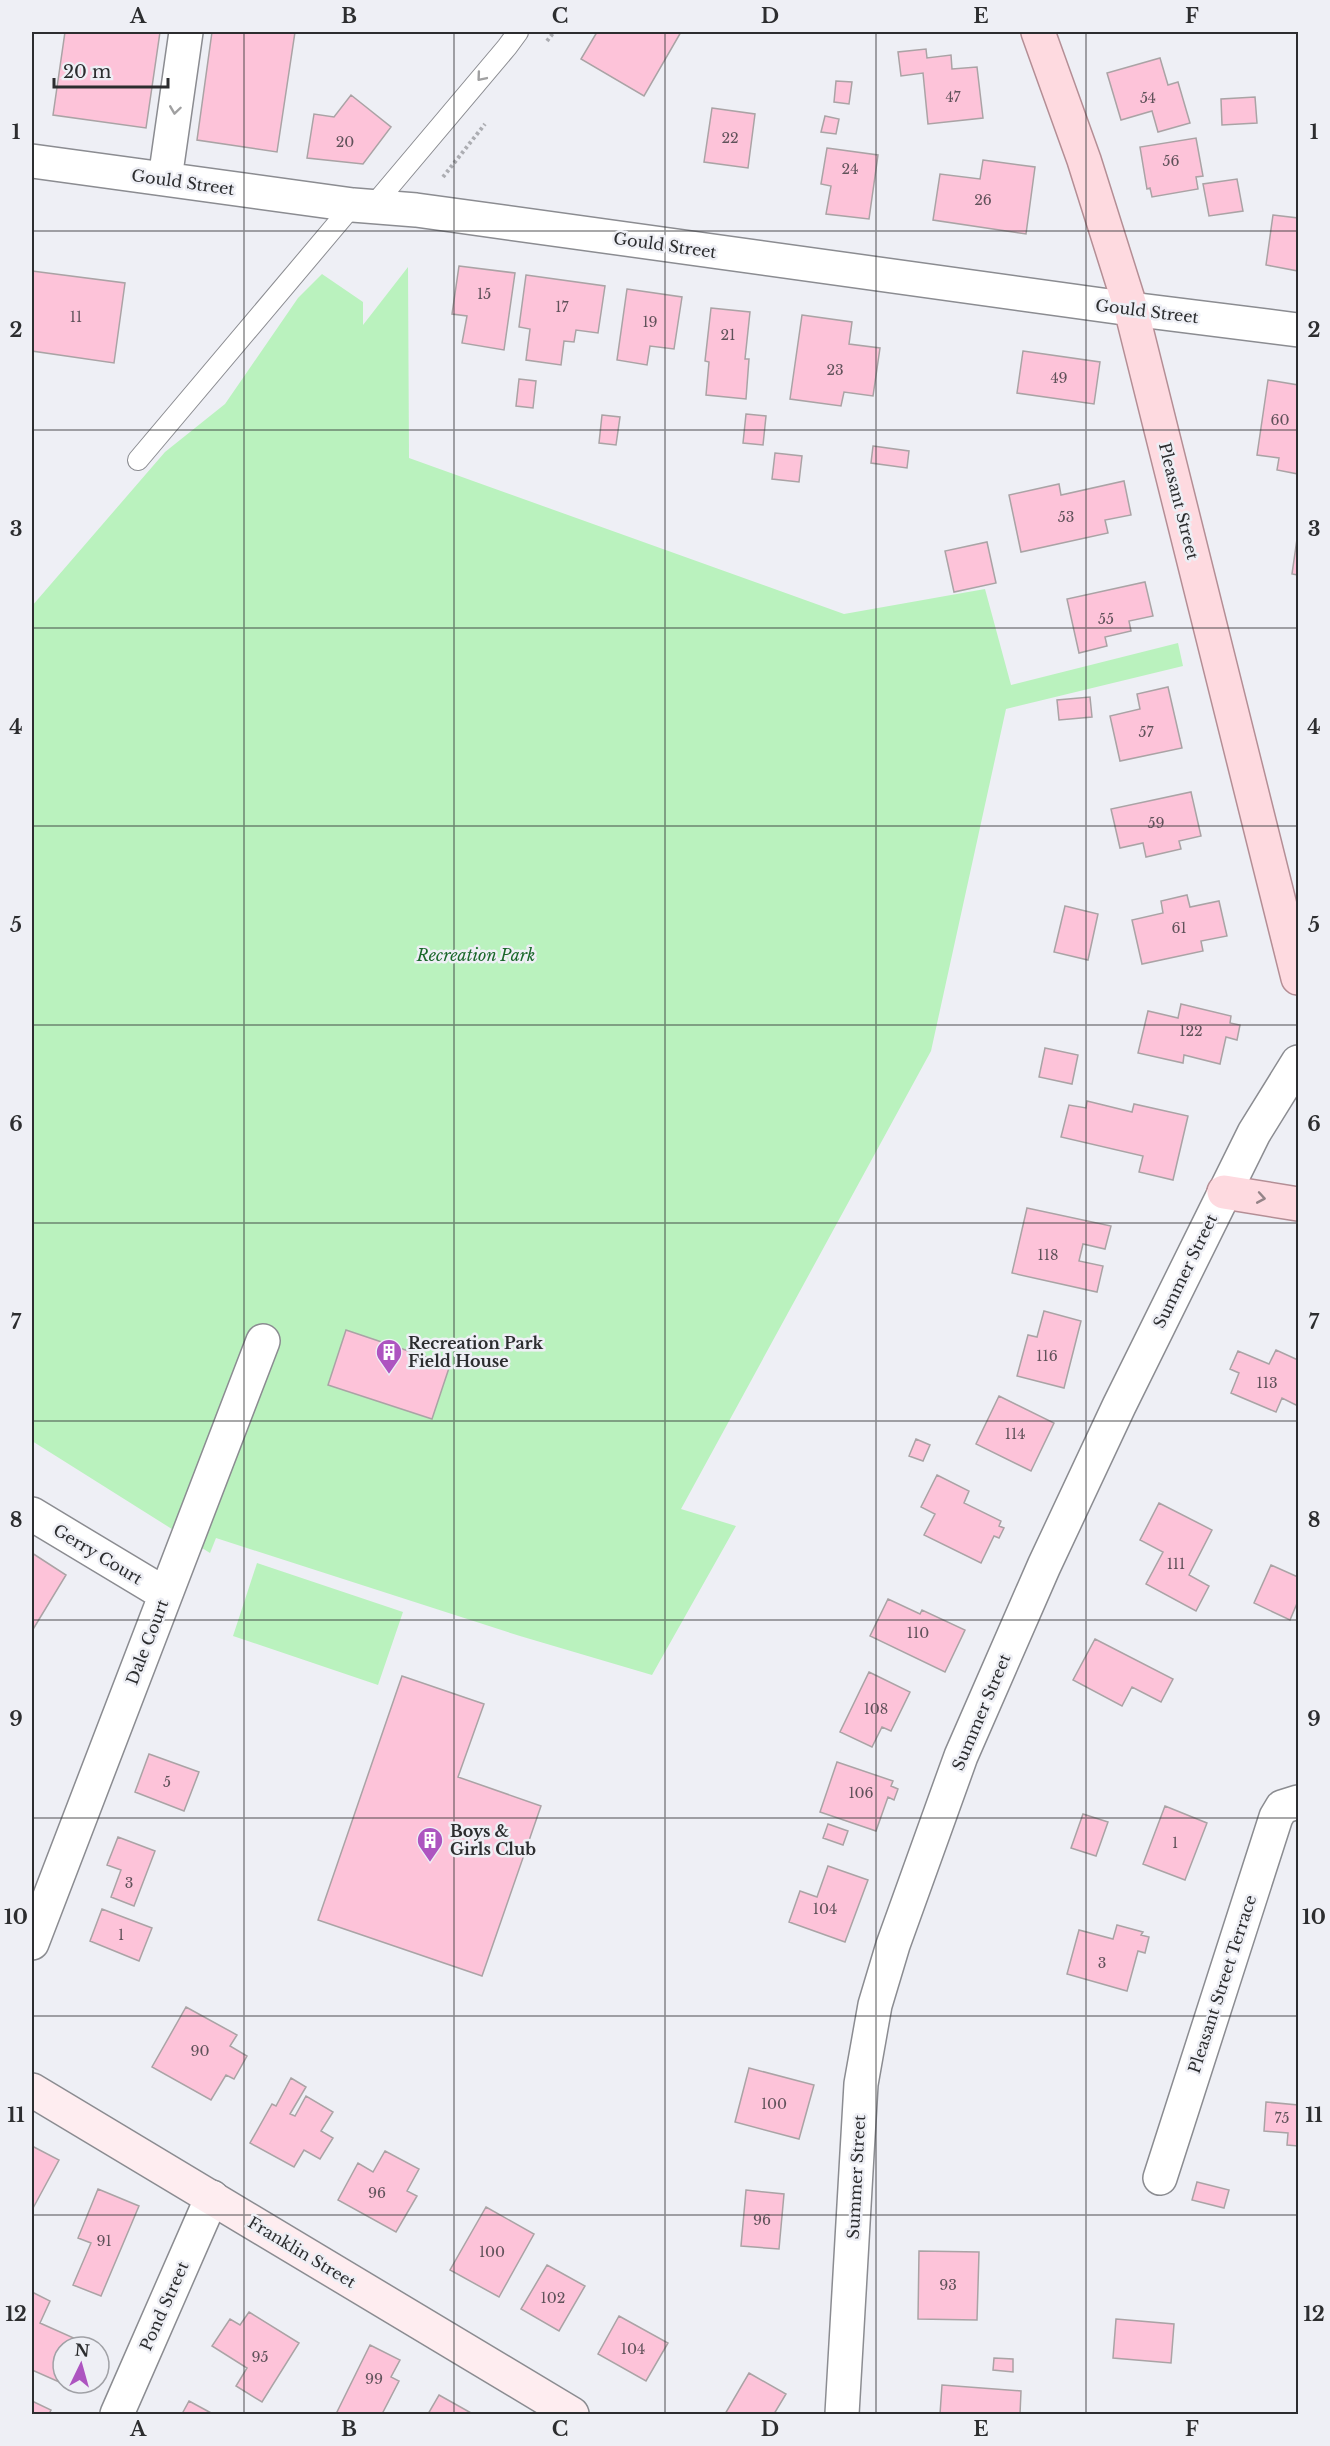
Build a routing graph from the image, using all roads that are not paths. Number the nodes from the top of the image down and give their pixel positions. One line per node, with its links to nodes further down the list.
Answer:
1 (186, 32): 5 (street, one-way to 5)
2 (518, 32): 6 (lane, one-way to 6)
3 (1038, 32): 7 (main road, Pleasant Street)
4 (32, 161): 5 (street, Gould Street)
5 (165, 179): 6 (street, Gould Street)
6 (363, 206): 7 (street, Gould Street); 9 (lane)
7 (1131, 309): 8 (street, Gould Street); 10 (main road, Pleasant Street)
8 (1299, 330)
9 (138, 460)
10 (1299, 978)
11 (1299, 1062): 12 (street, Summer Street)
12 (1224, 1192): 13 (main road, one-way to 13); 24 (street, Summer Street)
13 (1299, 1204)
14 (263, 1341): 16 (street, Dale Court)
15 (32, 1514): 16 (street, Gerry Court)
16 (165, 1594): 18 (street, Dale Court)
17 (1299, 1802): 20 (street, Pleasant Street Terrace)
18 (32, 1943)
19 (32, 2090): 21 (main road, Franklin Street)
20 (1160, 2178)
21 (212, 2197): 22 (street, Pond Street); 23 (main road, Franklin Street)
22 (117, 2415)
23 (573, 2415)
24 (842, 2415)

